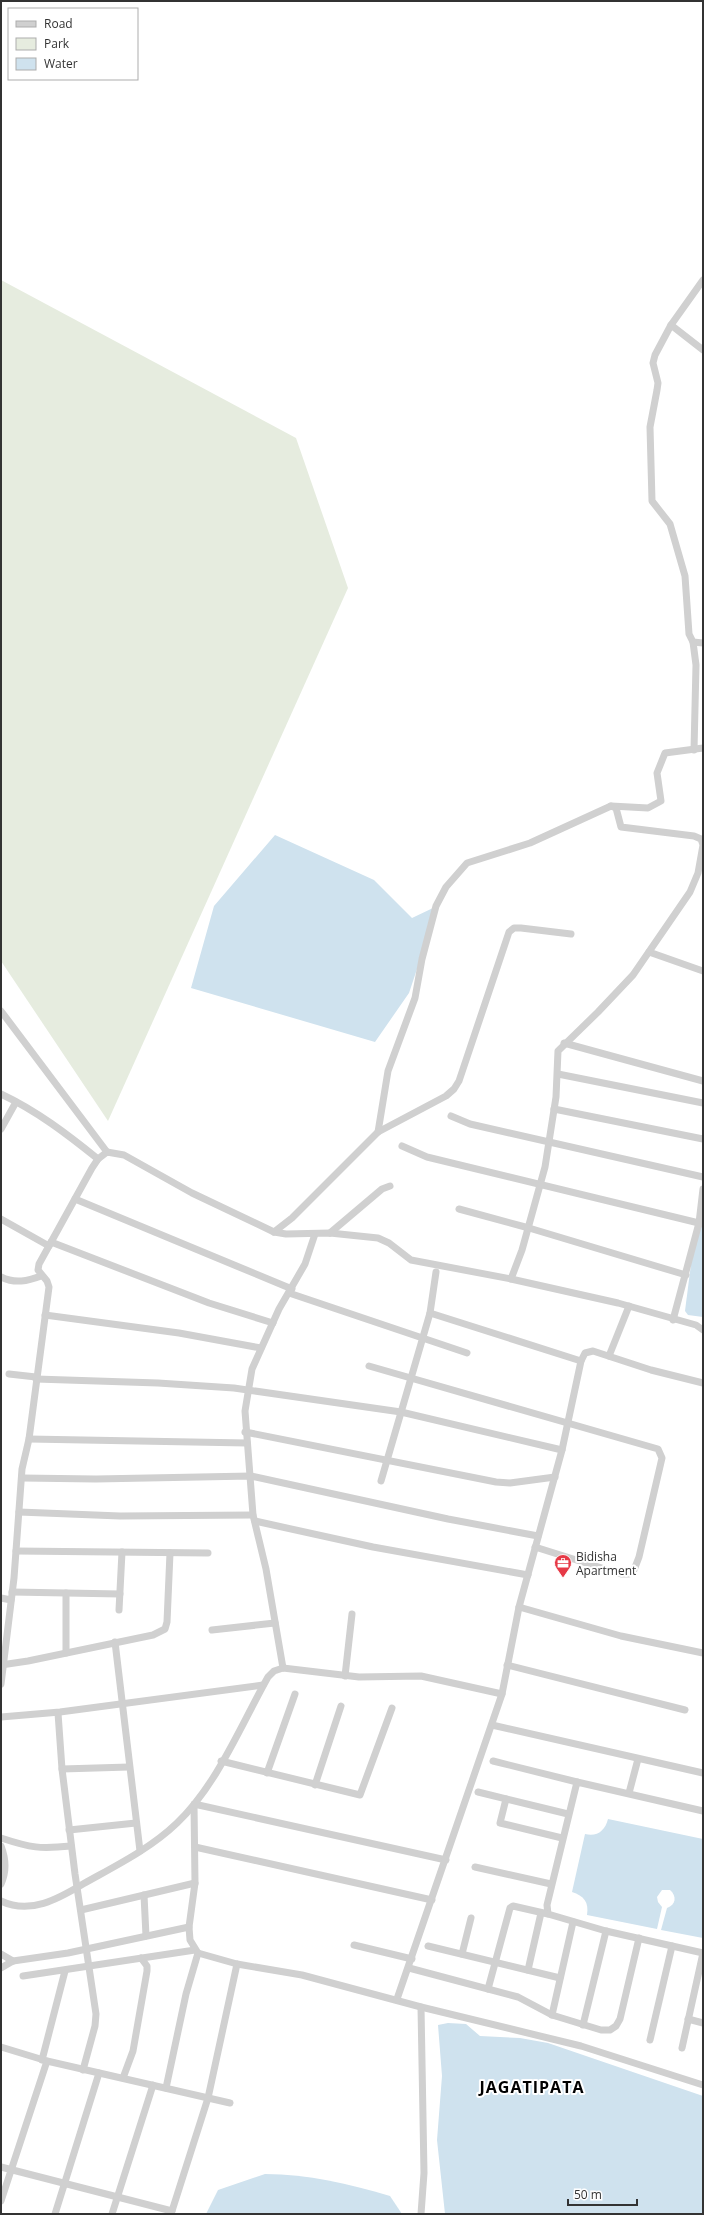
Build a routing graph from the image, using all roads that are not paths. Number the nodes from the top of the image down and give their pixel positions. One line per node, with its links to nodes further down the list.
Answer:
1 (703, 280): 2 (street)
2 (671, 325): 3 (street); 4 (street)
3 (703, 350)
4 (693, 642): 5 (street); 7 (street)
5 (703, 643)
6 (703, 748): 7 (street)
7 (694, 750): 8 (street)
8 (611, 806): 9 (street); 25 (street)
9 (700, 882): 11 (street)
10 (571, 934): 25 (street)
11 (649, 952): 12 (street); 16 (street)
12 (703, 971)
13 (1, 1011): 15 (street)
14 (1, 1021): 15 (street)
15 (10, 1025): 29 (street)
16 (564, 1043): 17 (street); 18 (street)
17 (558, 1074): 21 (street); 22 (street)
18 (703, 1081)
19 (1, 1094): 20 (street)
20 (16, 1102): 24 (street); 30 (street)
21 (703, 1103)
22 (554, 1109): 26 (street); 27 (street)
23 (451, 1116): 27 (street)
24 (1, 1129)
25 (378, 1132): 40 (street)
26 (703, 1139)
27 (549, 1143): 31 (street); 32 (street)
28 (402, 1146): 32 (street)
29 (107, 1152): 30 (street); 40 (street)
30 (98, 1159): 35 (street)
31 (703, 1177)
32 (540, 1184): 38 (street); 39 (street)
33 (390, 1186): 41 (street)
34 (703, 1189): 38 (street)
35 (75, 1199): 43 (street); 49 (street)
36 (459, 1209): 39 (street)
37 (1, 1219): 43 (street)
38 (701, 1223): 45 (street)
39 (529, 1228): 45 (street); 48 (street)
40 (274, 1232): 42 (street)
41 (330, 1233): 42 (street); 48 (street)
42 (315, 1234): 49 (street)
43 (50, 1244): 46 (street); 54 (street)
44 (436, 1272): 51 (street)
45 (686, 1275): 53 (street)
46 (41, 1276): 47 (street); 52 (street)
47 (1, 1277)
48 (511, 1279): 50 (street)
49 (290, 1291): 54 (street); 56 (street)
50 (629, 1306): 53 (street); 59 (street)
51 (430, 1312): 56 (street); 60 (street)
52 (45, 1315): 57 (street); 63 (street)
53 (673, 1320): 55 (street)
54 (273, 1323): 57 (street)
55 (703, 1330)
56 (423, 1337): 58 (street); 64 (street)
57 (261, 1348): 66 (street)
58 (468, 1353)
59 (609, 1356): 60 (street); 65 (street)
60 (582, 1361): 68 (street)
61 (369, 1366): 64 (street)
62 (9, 1374): 63 (street)
63 (36, 1378): 66 (street); 70 (street)
64 (412, 1378): 67 (street); 68 (street)
65 (703, 1383)
66 (247, 1391): 67 (street); 69 (street)
67 (401, 1412): 72 (street); 73 (street)
68 (568, 1424): 72 (street); 81 (street)
69 (246, 1432): 71 (street); 73 (street)
70 (29, 1439): 71 (street); 76 (street)
71 (247, 1443): 74 (street)
72 (562, 1450): 75 (street)
73 (386, 1459): 75 (street); 77 (street)
74 (252, 1476): 76 (street); 79 (street); 80 (street)
75 (555, 1477): 80 (street)
76 (22, 1478): 78 (street)
77 (381, 1481)
78 (20, 1512): 79 (street); 82 (street)
79 (254, 1518): 86 (street); 94 (street)
80 (538, 1536): 81 (street)
81 (535, 1547): 86 (street)
82 (16, 1552): 83 (street); 89 (street)
83 (122, 1552): 84 (street); 88 (street)
84 (170, 1553): 85 (street); 96 (street)
85 (208, 1553)
86 (528, 1575): 91 (street)
87 (66, 1593): 88 (street); 89 (street); 97 (street)
88 (120, 1594): 92 (street)
89 (12, 1596): 90 (street); 99 (street)
90 (1, 1598)
91 (519, 1607): 98 (street); 100 (street)
92 (119, 1610)
93 (352, 1614): 102 (street)
94 (275, 1623): 95 (street); 101 (street)
95 (212, 1630)
96 (115, 1642): 97 (street); 107 (street)
97 (66, 1653): 99 (street)
98 (703, 1653)
99 (2, 1664): 103 (street)
100 (507, 1665): 106 (street); 110 (street)
101 (283, 1668): 102 (street); 104 (street)
102 (345, 1676): 106 (street)
103 (1, 1684)
104 (263, 1685): 107 (street); 115 (street)
105 (295, 1694): 119 (street)
106 (502, 1694): 113 (street)
107 (123, 1703): 111 (street); 117 (street)
108 (341, 1706): 122 (street)
109 (392, 1708): 122 (street)
110 (685, 1710)
111 (58, 1713): 112 (street); 118 (street)
112 (1, 1718)
113 (492, 1725): 114 (street); 137 (street)
114 (638, 1758): 120 (street); 124 (street)
115 (221, 1761): 119 (street); 126 (street)
116 (493, 1761): 121 (street)
117 (129, 1767): 118 (street); 129 (street)
118 (62, 1769): 130 (street)
119 (267, 1773): 122 (street)
120 (703, 1773)
121 (577, 1782): 124 (street); 128 (street)
122 (315, 1785)
123 (478, 1792): 125 (street)
124 (629, 1793): 127 (street)
125 (506, 1799): 128 (street); 132 (street)
126 (194, 1804): 135 (street); 136 (street); 137 (street)
127 (703, 1811)
128 (568, 1814): 132 (street)
129 (136, 1823): 130 (street); 136 (street)
130 (70, 1830): 134 (street)
131 (1, 1838): 134 (street)
132 (562, 1838): 141 (street)
133 (1, 1846): 140 (street)
134 (72, 1846): 142 (street)
135 (195, 1847): 139 (street); 144 (street)
136 (140, 1851): 142 (street)
137 (446, 1860): 144 (street)
138 (475, 1867): 141 (street)
139 (195, 1883): 143 (street); 150 (street)
140 (1, 1884)
141 (552, 1884): 147 (street)
142 (77, 1888): 145 (street); 146 (street)
143 (144, 1895): 146 (street); 152 (street)
144 (432, 1900): 163 (street)
145 (1, 1901)
146 (81, 1910): 157 (street)
147 (544, 1914): 149 (street); 165 (street); 170 (street)
148 (471, 1918): 161 (street)
149 (573, 1922): 151 (street); 173 (street)
150 (190, 1927): 152 (street); 158 (street)
151 (606, 1931): 153 (street); 181 (street)
152 (146, 1936): 157 (street)
153 (639, 1938): 156 (street); 181 (street)
154 (354, 1945): 163 (street)
155 (428, 1946): 161 (street)
156 (672, 1946): 159 (street); 182 (street)
157 (86, 1949): 164 (street); 167 (street)
158 (197, 1952): 162 (street); 166 (street); 191 (street)
159 (703, 1953): 174 (street)
160 (1, 1954): 164 (street)
161 (462, 1954): 165 (street)
162 (141, 1958): 167 (street); 188 (street)
163 (412, 1959): 169 (street)
164 (13, 1961): 168 (street)
165 (495, 1963): 170 (street); 175 (street)
166 (237, 1964): 176 (street); 192 (street)
167 (88, 1967): 171 (street); 186 (street)
168 (1, 1968)
169 (409, 1968): 175 (street); 176 (street)
170 (528, 1970): 173 (street)
171 (65, 1971): 172 (street); 185 (street)
172 (23, 1976)
173 (560, 1978): 178 (street)
174 (699, 1986): 179 (street)
175 (488, 1989): 178 (street)
176 (397, 2000): 177 (street)
177 (421, 2008): 190 (street); 202 (street)
178 (552, 2015): 181 (street)
179 (688, 2019): 180 (street); 184 (street)
180 (703, 2023)
181 (583, 2025)
182 (650, 2040)
183 (1, 2047): 185 (street)
184 (682, 2048)
185 (44, 2061): 186 (street); 195 (street)
186 (83, 2070): 187 (street)
187 (99, 2073): 188 (street); 196 (street)
188 (123, 2078): 189 (street)
189 (154, 2085): 191 (street); 197 (street)
190 (703, 2085)
191 (166, 2088): 192 (street)
192 (208, 2098): 193 (street); 199 (street)
193 (230, 2103)
194 (1, 2167): 195 (street)
195 (11, 2169): 196 (street); 198 (street)
196 (65, 2183): 197 (street); 200 (street)
197 (118, 2196): 199 (street); 201 (street)
198 (1, 2200)
199 (171, 2212)
200 (55, 2214)
201 (112, 2214)
202 (421, 2214)

